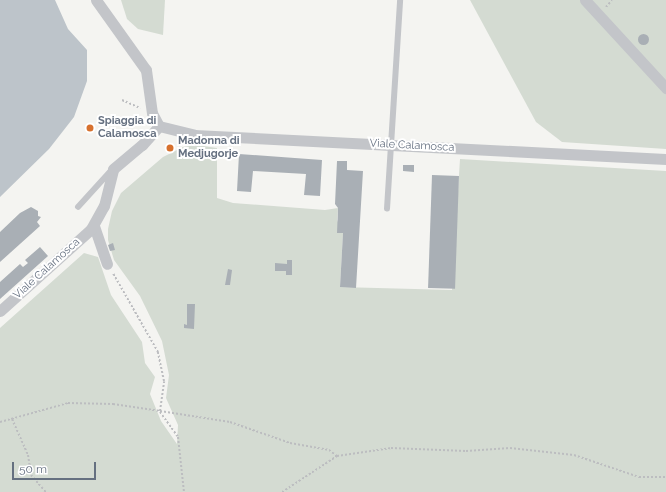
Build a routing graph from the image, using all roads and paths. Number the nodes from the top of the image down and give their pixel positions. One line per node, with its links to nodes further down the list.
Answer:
1 (96, 0): 6 (street)
2 (400, 0): 8 (lane)
3 (585, 0): 4 (street)
4 (666, 88)
5 (122, 100): 6 (path)
6 (152, 113): 7 (street)
7 (159, 126): 8 (street, Viale Calamosca); 10 (street)
8 (391, 145): 9 (street, Viale Calamosca); 12 (lane)
9 (666, 159)
10 (113, 169): 11 (lane); 13 (street, Viale Calamosca)
11 (78, 207)
12 (387, 209)
13 (94, 226): 14 (street); 15 (street, Viale Calamosca)
14 (107, 264): 16 (path)
15 (0, 311)
16 (160, 411): 17 (path); 19 (path); 22 (path)
17 (12, 419): 18 (path); 21 (path)
18 (0, 422)
19 (337, 456): 20 (path); 23 (path)
20 (666, 477)
21 (46, 492)
22 (184, 492)
23 (282, 492)

